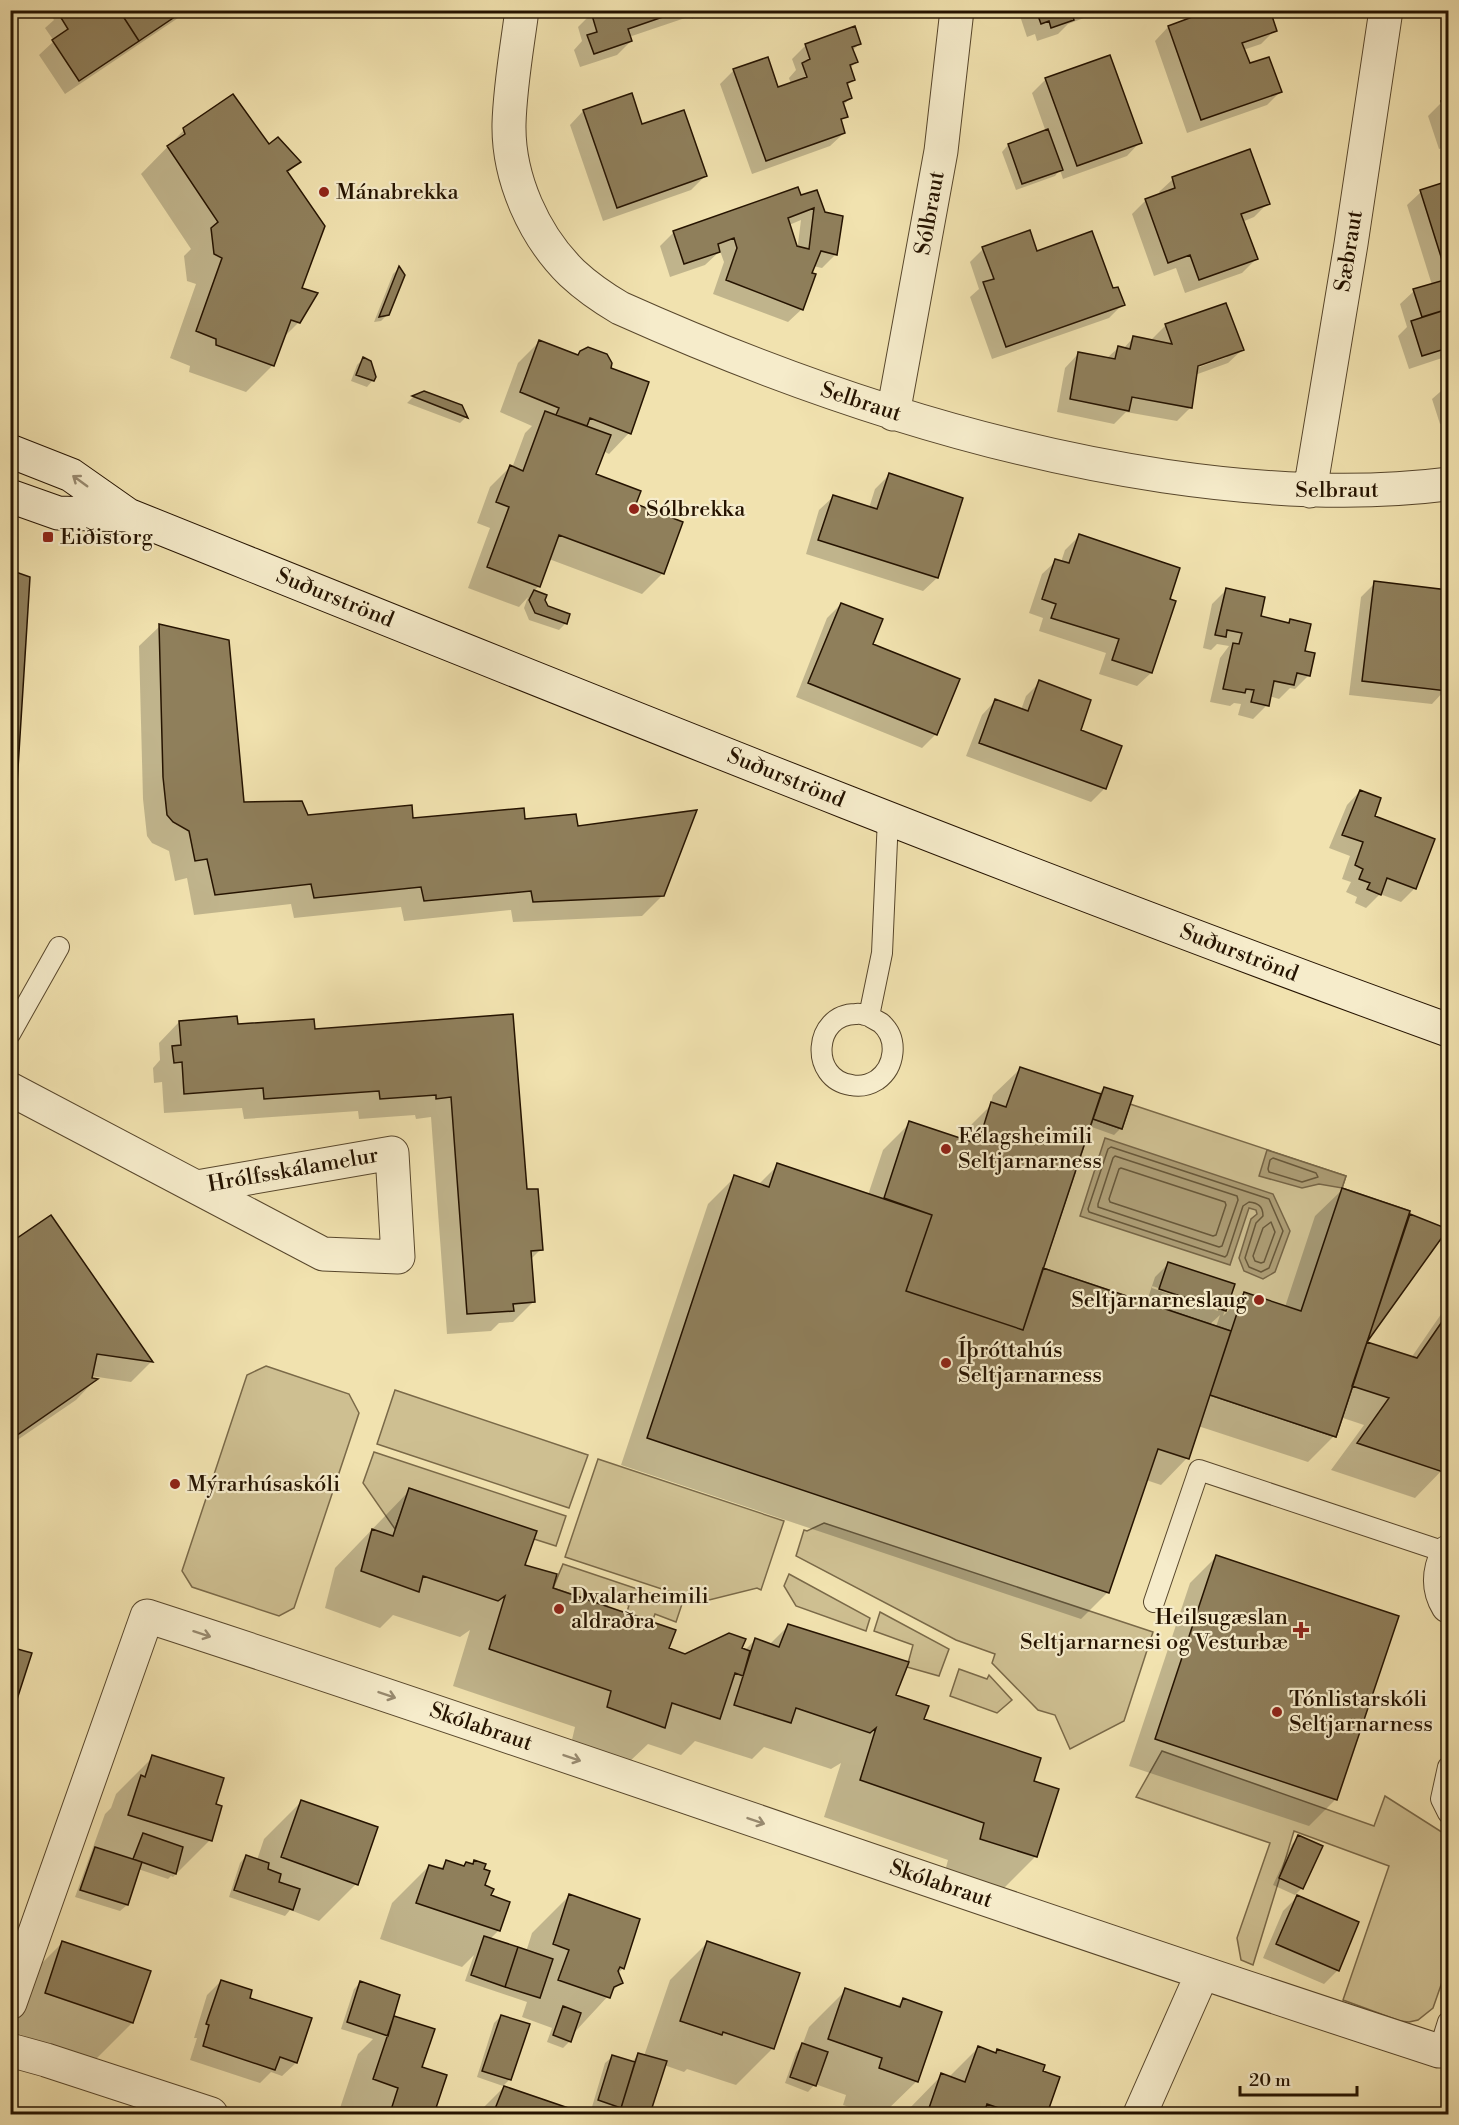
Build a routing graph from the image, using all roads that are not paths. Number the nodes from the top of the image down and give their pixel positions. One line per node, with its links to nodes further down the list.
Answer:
1 (522, 10): 4 (street, Selbraut)
2 (957, 10): 4 (street, Sólbraut)
3 (1386, 10): 7 (street, Sæbraut)
4 (893, 414): 7 (street, Selbraut)
5 (10, 451): 9 (street, Suðurströnd, one-way to 5)
6 (1449, 484): 7 (street, Selbraut)
7 (1310, 491)
8 (10, 496): 9 (street, Suðurströnd)
9 (128, 515): 10 (street, Suðurströnd)
10 (888, 818): 12 (lane); 13 (street, Suðurströnd)
11 (59, 947): 14 (lane)
12 (869, 1016)
13 (1449, 1030)
14 (10, 1034)
15 (10, 1089): 16 (street, Hrólfsskálamelur)
16 (197, 1187): 16 (street, Hrólfsskálamelur)
17 (1448, 1552): 18 (lane); 19 (street)
18 (1154, 1602)
19 (1449, 1606)
20 (1449, 1767): 21 (lane)
21 (1449, 1813)
22 (1203, 1974): 23 (street, Skólabraut, one-way to 22); 24 (street, Skólabraut); 27 (street)
23 (10, 2003)
24 (1445, 2042)
25 (10, 2050): 26 (street)
26 (211, 2115)
27 (1140, 2115)

